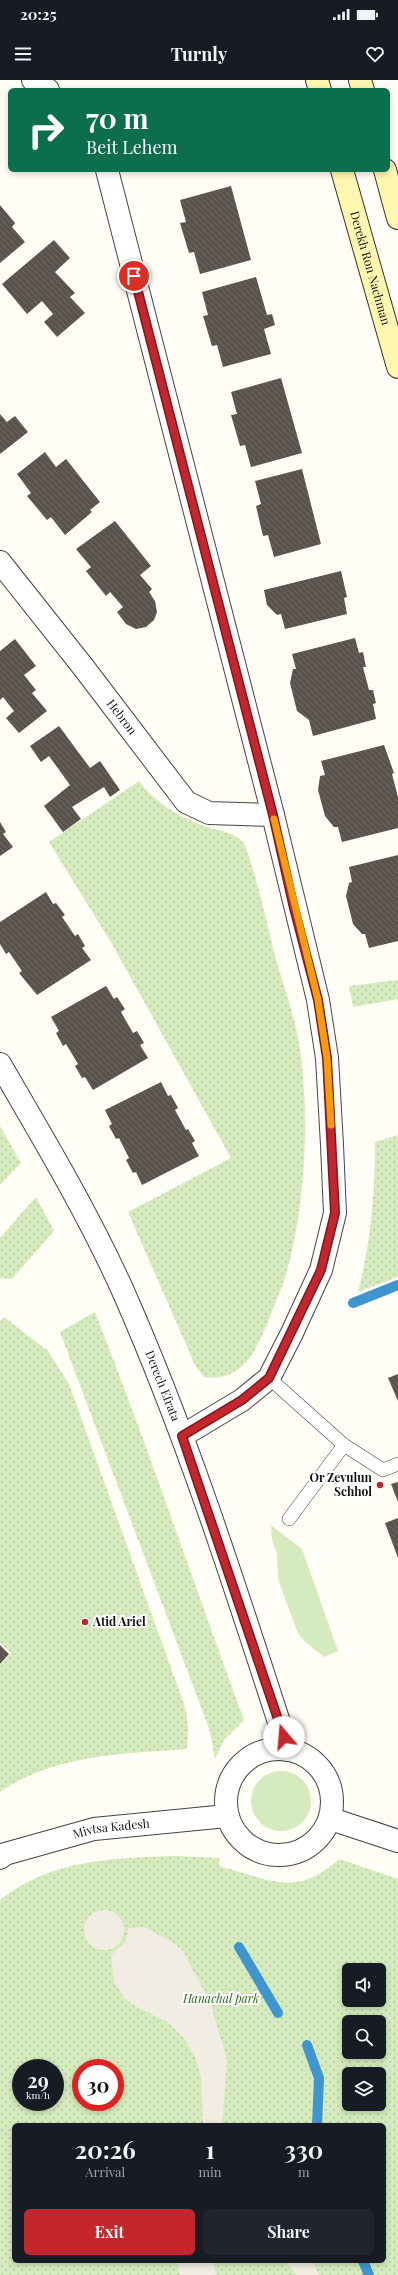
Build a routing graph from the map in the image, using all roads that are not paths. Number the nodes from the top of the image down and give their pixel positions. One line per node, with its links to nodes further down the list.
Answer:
1 (33, 80): 2 (street)
2 (45, 88)
3 (108, 172): 9 (street)
4 (343, 172): 7 (main road, Derekh Ron Nachman)
5 (386, 172): 6 (main road)
6 (398, 218)
7 (398, 367)
8 (0, 562): 9 (street, Hebron)
9 (273, 815): 11 (street)
10 (0, 1064): 12 (street, Derech Efrata)
11 (269, 1378): 12 (street); 13 (lane)
12 (182, 1436): 16 (street, Derech Efrata)
13 (344, 1445): 14 (lane); 15 (lane)
14 (398, 1464)
15 (289, 1519)
16 (288, 1750): 17 (street); 18 (street)
17 (227, 1816): 18 (street); 20 (street, Mivtsa Kadesh)
18 (331, 1819): 19 (street)
19 (398, 1841)
20 (0, 1858)

